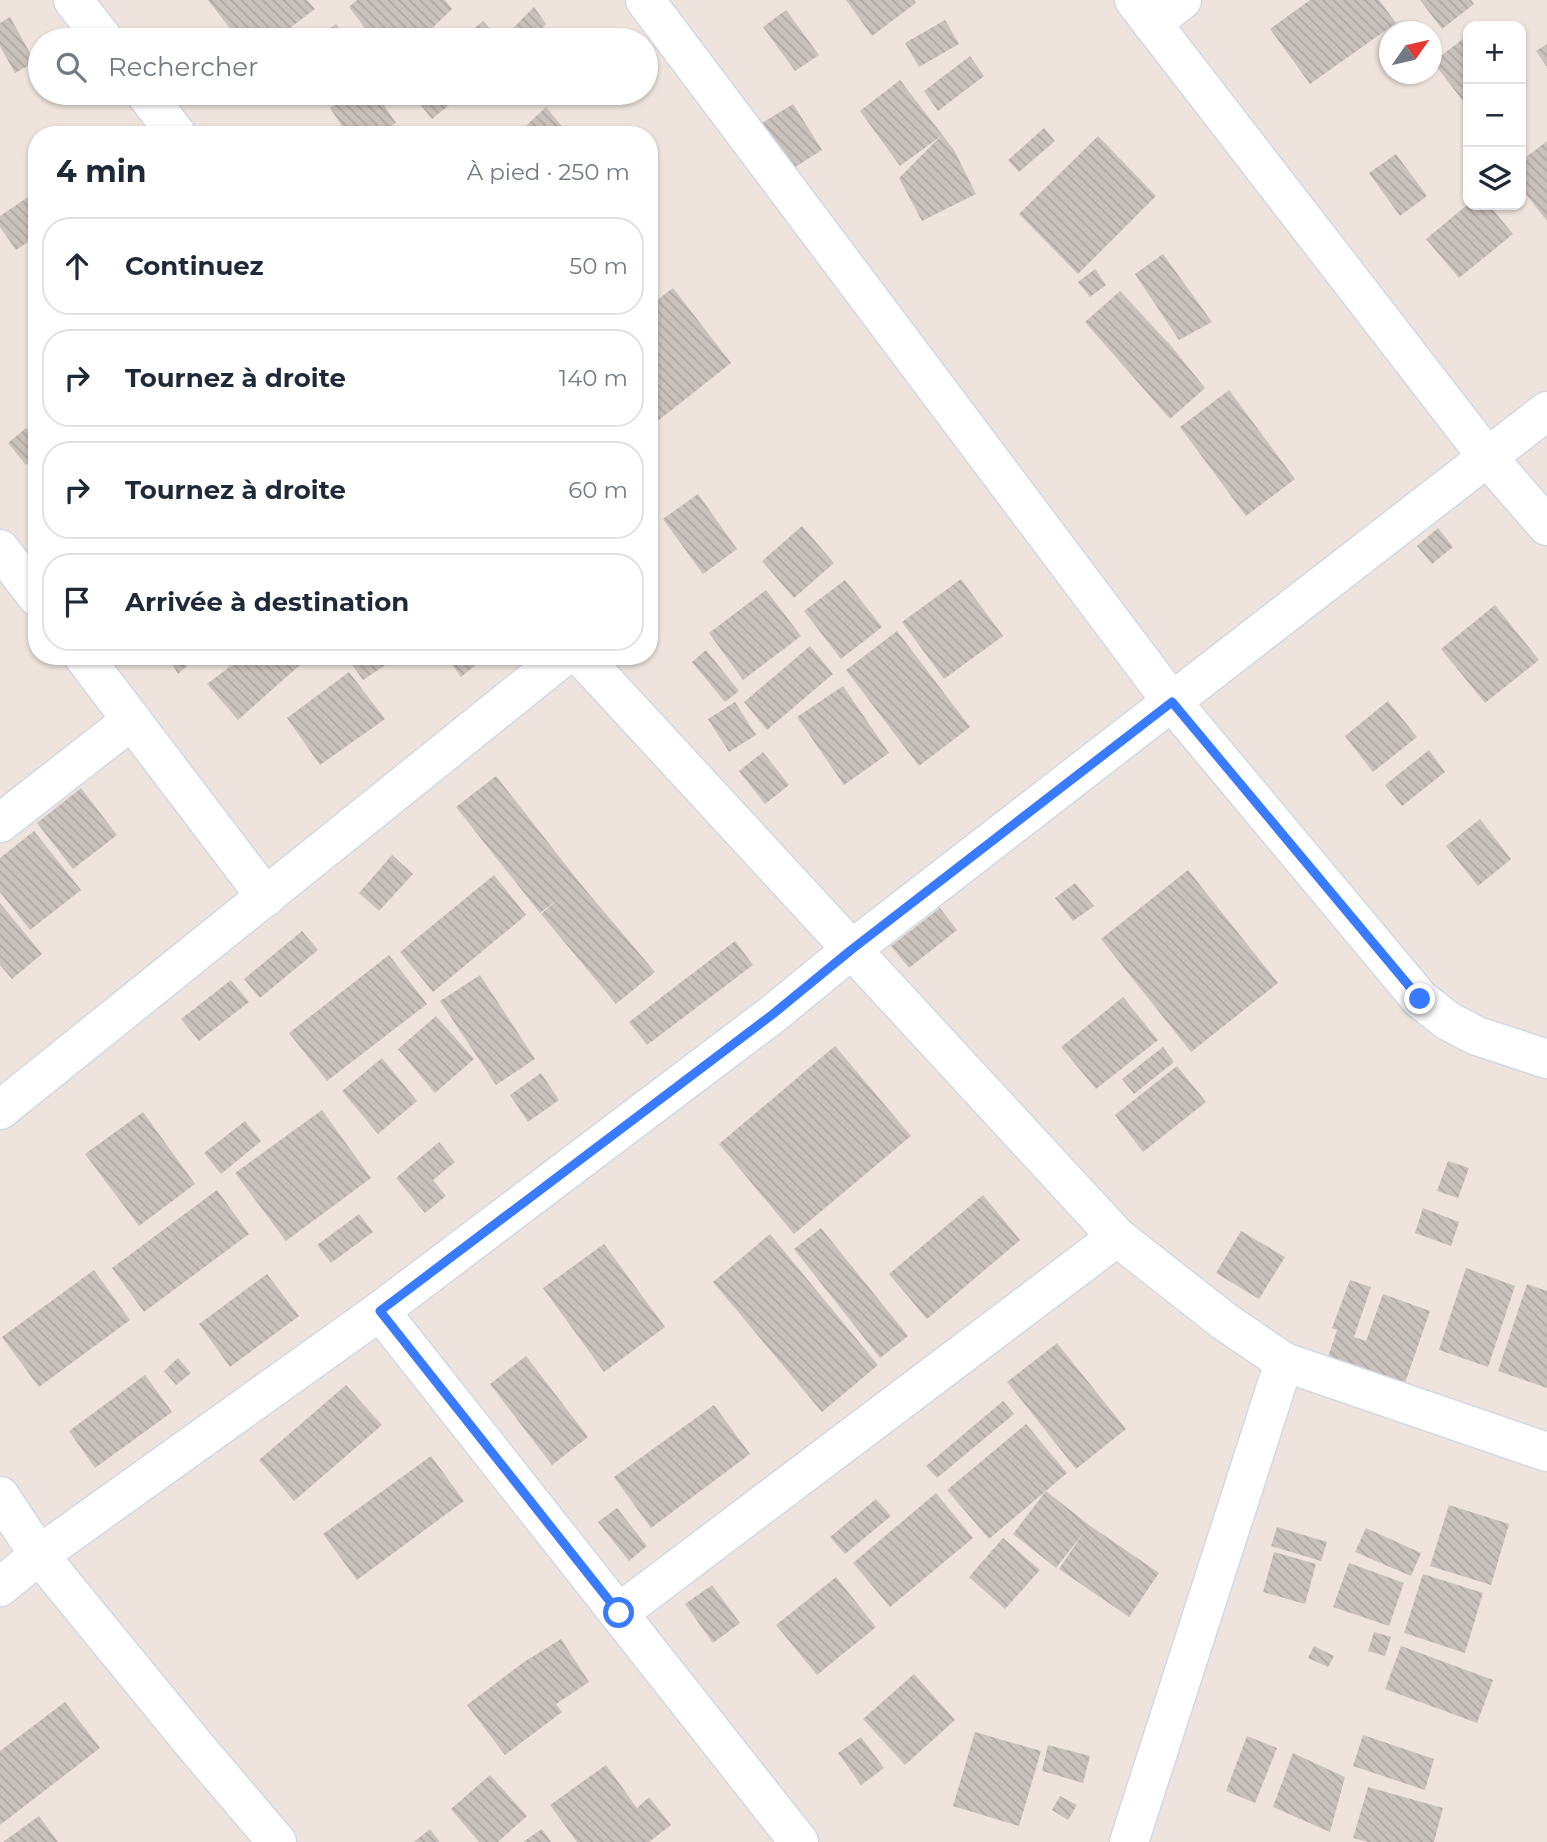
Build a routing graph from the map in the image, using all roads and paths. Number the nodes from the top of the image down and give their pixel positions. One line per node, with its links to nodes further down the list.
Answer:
1 (73, 0): 5 (street)
2 (645, 0): 16 (street)
3 (1182, 0): 4 (street)
4 (1143, 12): 9 (street)
5 (95, 28)
6 (154, 105): 7 (street)
7 (170, 126)
8 (1547, 411): 9 (street)
9 (1488, 458): 10 (street); 16 (street)
10 (1547, 526)
11 (0, 549): 12 (street)
12 (28, 585)
13 (90, 665): 17 (street)
14 (553, 665): 19 (street)
15 (589, 665): 20 (street)
16 (1172, 702): 20 (street); 21 (street)
17 (132, 720): 18 (street); 19 (street)
18 (0, 823)
19 (266, 897): 22 (street)
20 (851, 950): 23 (street); 24 (street)
21 (1547, 1059)
22 (0, 1110)
23 (1118, 1237): 25 (street); 30 (street)
24 (380, 1311): 28 (street); 30 (street)
25 (1284, 1362): 26 (street); 33 (street)
26 (1547, 1452)
27 (0, 1496): 28 (street)
28 (40, 1555): 29 (street); 31 (street)
29 (0, 1587)
30 (619, 1613): 32 (street)
31 (277, 1842)
32 (799, 1842)
33 (1129, 1842)

